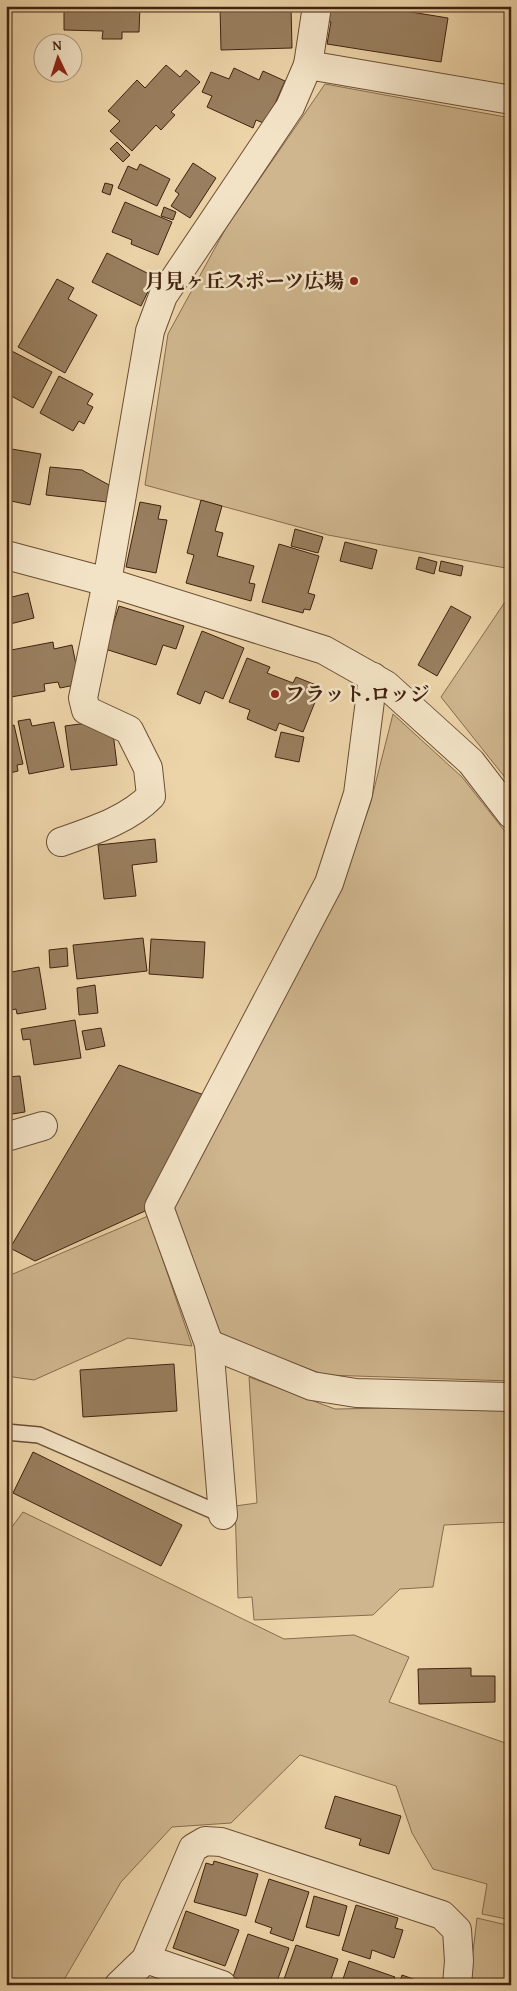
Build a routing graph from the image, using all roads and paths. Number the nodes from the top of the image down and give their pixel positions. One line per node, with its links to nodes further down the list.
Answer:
1 (317, 6): 2 (street)
2 (308, 65): 3 (street); 5 (street)
3 (511, 100)
4 (6, 554): 5 (street)
5 (107, 582): 6 (street); 8 (street)
6 (373, 677): 7 (street); 11 (street)
7 (511, 814)
8 (61, 842)
9 (43, 1126): 10 (street)
10 (6, 1137)
11 (209, 1344): 12 (street); 14 (street)
12 (511, 1397)
13 (6, 1432): 14 (lane)
14 (223, 1515)
15 (146, 1959): 16 (street); 17 (street); 18 (street)
16 (119, 1985)
17 (222, 1985)
18 (457, 1985)

